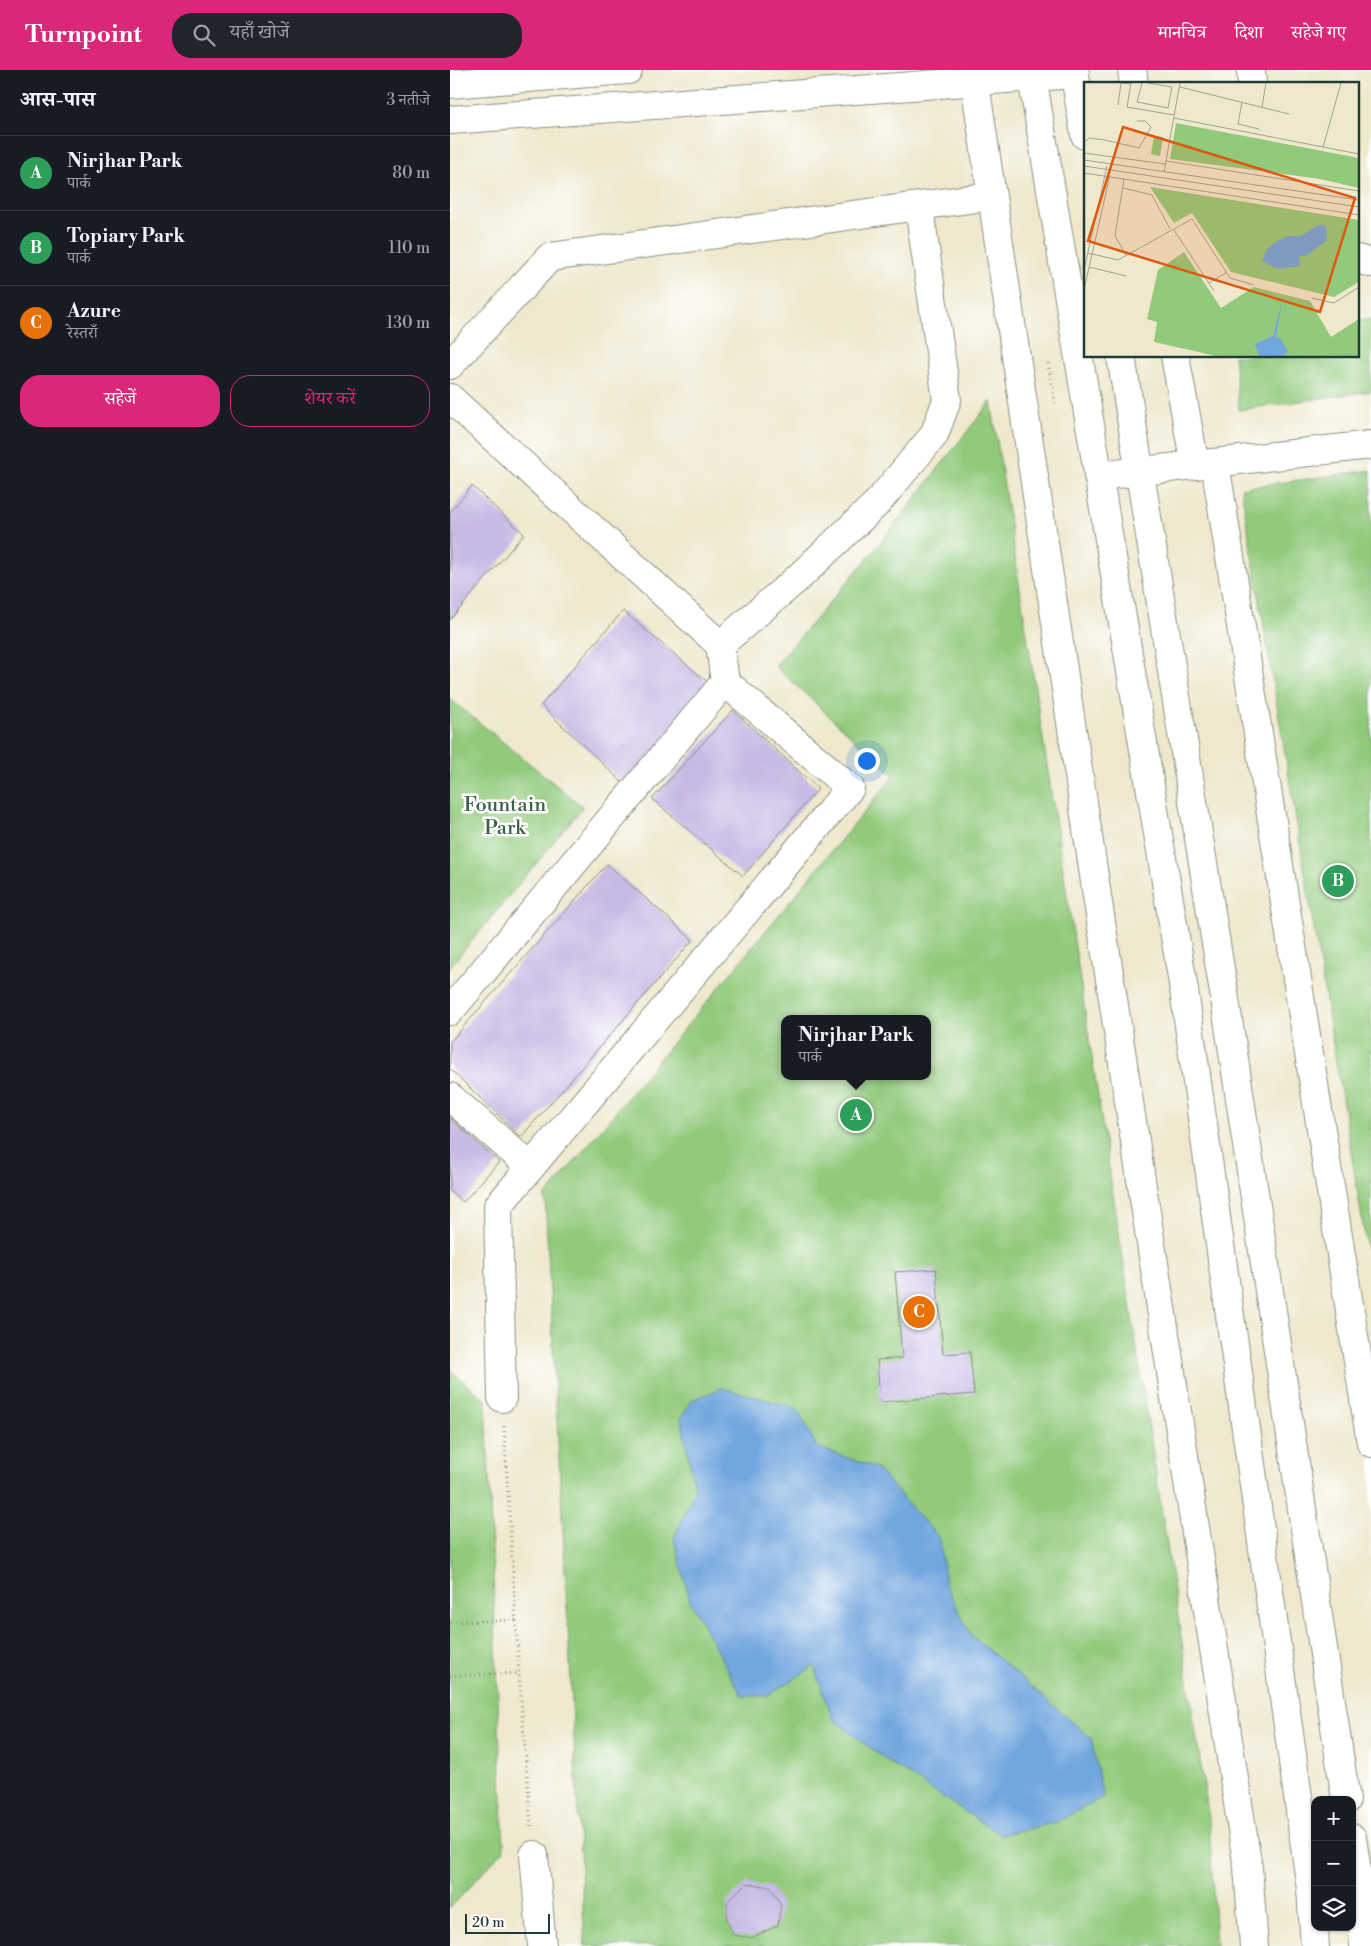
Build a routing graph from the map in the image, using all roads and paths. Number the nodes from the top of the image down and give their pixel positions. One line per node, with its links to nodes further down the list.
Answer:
1 (628, 70): 5 (street)
2 (1074, 72): 3 (street); 7 (street)
3 (1031, 74): 4 (street); 21 (street)
4 (973, 76): 6 (street); 8 (street)
5 (450, 84)
6 (450, 120)
7 (1084, 129)
8 (991, 196): 9 (street); 37 (street)
9 (919, 207): 15 (street); 22 (street)
10 (1358, 260): 11 (street)
11 (1371, 263)
12 (1121, 358): 20 (street)
13 (1176, 358): 19 (street)
14 (1048, 362): 17 (path)
15 (450, 365)
16 (450, 398): 22 (street)
17 (1056, 411)
18 (1371, 445): 19 (street)
19 (1205, 464): 20 (street); 28 (street)
20 (1140, 472): 21 (street); 33 (street)
21 (1098, 476): 38 (street)
22 (720, 646): 23 (street)
23 (725, 682): 24 (street); 26 (street)
24 (450, 1011)
25 (450, 1097): 26 (street)
26 (531, 1167): 27 (street)
27 (502, 1398): 29 (path)
28 (1371, 1443)
29 (516, 1620): 30 (path); 31 (path)
30 (450, 1622)
31 (519, 1673): 32 (path); 35 (path)
32 (450, 1676)
33 (1345, 1796)
34 (1352, 1841): 39 (street)
35 (534, 1855): 36 (street)
36 (542, 1946)
37 (1254, 1946)
38 (1315, 1946)
39 (1364, 1946)

